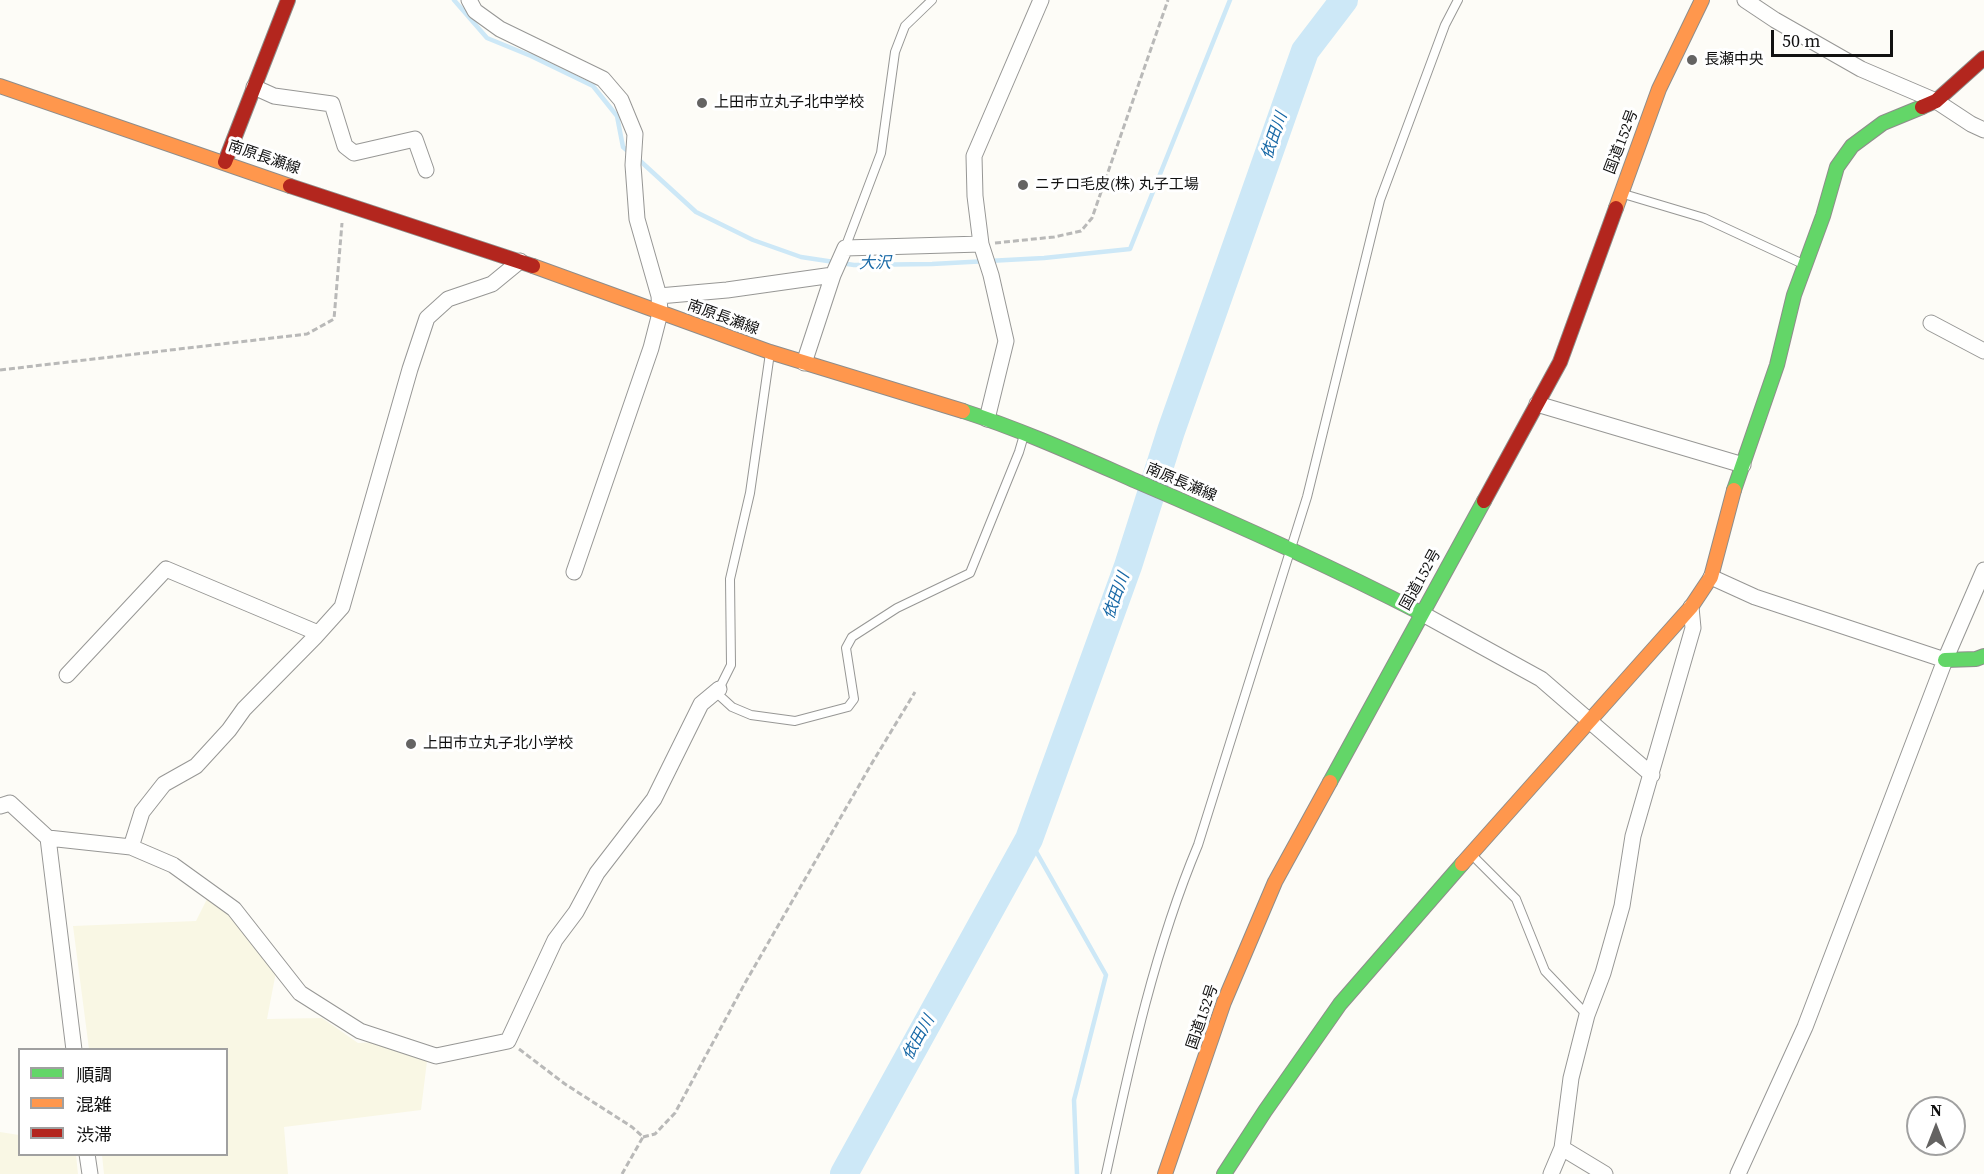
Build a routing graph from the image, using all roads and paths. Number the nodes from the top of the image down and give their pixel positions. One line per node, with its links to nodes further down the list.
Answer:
1 (288, 0): 11 (main road)
2 (469, 0): 23 (street)
3 (932, 0): 19 (lane)
4 (1041, 0): 18 (street)
5 (1168, 0): 18 (path)
6 (1458, 0): 34 (lane)
7 (1702, 0): 16 (main road, 国道152号)
8 (1745, 0): 12 (street)
9 (1984, 58): 12 (main road)
10 (0, 86): 14 (main road, 南原長瀬線)
11 (254, 87): 14 (main road); 15 (street)
12 (1936, 101): 13 (street); 21 (main road)
13 (1984, 129)
14 (225, 162): 17 (main road, 南原長瀬線)
15 (426, 170)
16 (1620, 193): 21 (lane); 30 (main road, 国道152号)
17 (344, 204): 20 (main road, 南原長瀬線); 29 (path)
18 (981, 244): 19 (street); 31 (street)
19 (845, 248): 22 (street)
20 (520, 261): 24 (main road, 南原長瀬線); 40 (street)
21 (1805, 265): 33 (main road)
22 (833, 275): 23 (street); 28 (street)
23 (658, 296): 24 (street)
24 (660, 312): 27 (main road, 南原長瀬線); 36 (street)
25 (1930, 323): 26 (street)
26 (1984, 351)
27 (770, 352): 28 (main road, 南原長瀬線); 44 (lane)
28 (804, 363): 31 (main road, 南原長瀬線)
29 (0, 370)
30 (1537, 404): 33 (street); 39 (main road, 国道152号)
31 (987, 419): 32 (main road, 南原長瀬線)
32 (1025, 433): 34 (main road, 南原長瀬線); 44 (lane)
33 (1743, 465): 37 (main road)
34 (1292, 549): 39 (main road, 南原長瀬線); 60 (lane)
35 (1984, 570): 42 (street)
36 (573, 572)
37 (1711, 577): 38 (main road); 42 (street)
38 (1691, 607): 46 (main road); 47 (street)
39 (1421, 613): 46 (street); 61 (main road, 国道152号)
40 (318, 633): 43 (street); 50 (street)
41 (1984, 656): 42 (main road)
42 (1945, 660): 65 (street)
43 (67, 675)
44 (719, 689): 53 (street)
45 (915, 692): 55 (path)
46 (1589, 722): 47 (street); 51 (main road)
47 (1652, 775): 52 (street)
48 (0, 806): 49 (street)
49 (48, 838): 50 (street); 54 (street)
50 (131, 847): 53 (street)
51 (1471, 854): 52 (lane); 62 (main road)
52 (1587, 1015): 56 (street)
53 (508, 1041): 55 (path)
54 (74, 1048)
55 (643, 1137): 59 (path)
56 (1562, 1148): 63 (street); 64 (street)
57 (87, 1156): 58 (street)
58 (90, 1174)
59 (622, 1174)
60 (1106, 1174)
61 (1165, 1174)
62 (1224, 1174)
63 (1551, 1174)
64 (1605, 1174)
65 (1738, 1174)

